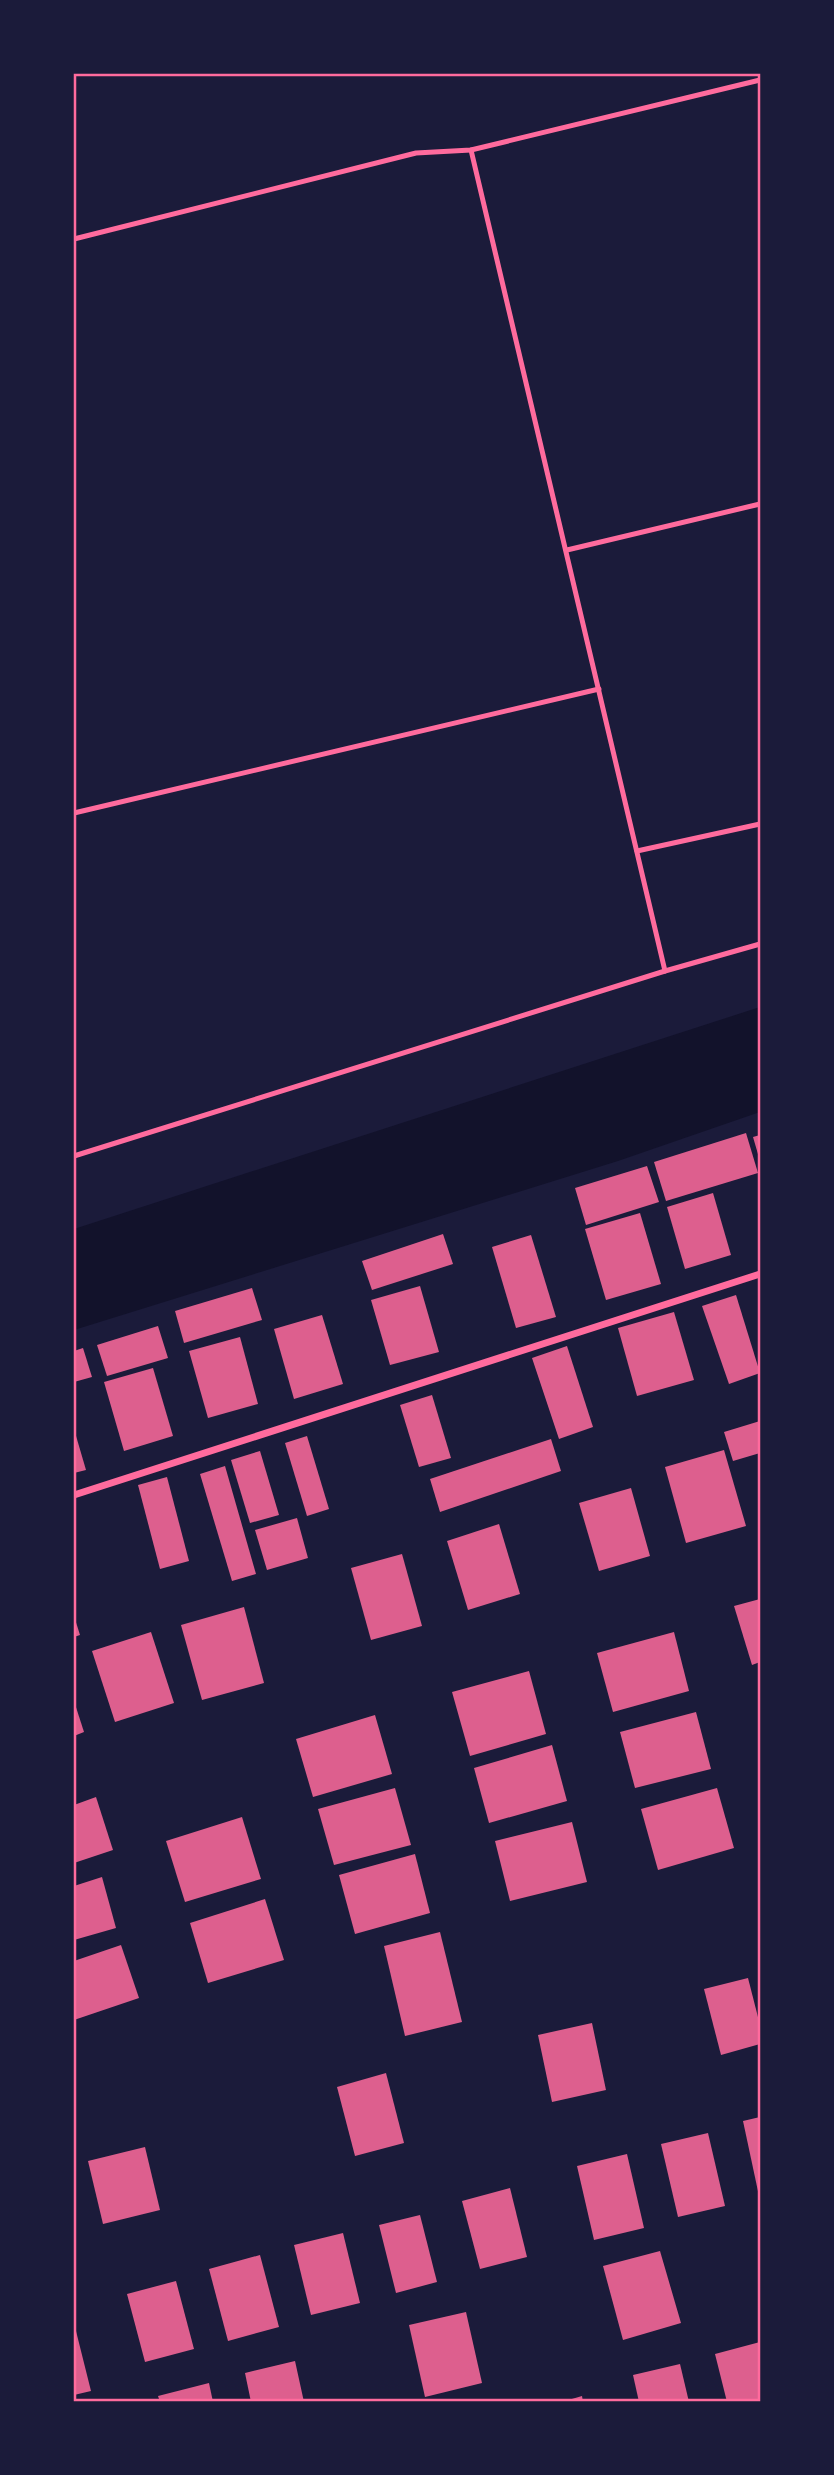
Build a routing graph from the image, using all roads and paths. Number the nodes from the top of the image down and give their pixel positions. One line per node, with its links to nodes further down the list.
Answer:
1 (761, 80): 2 (lane)
2 (471, 150): 3 (lane); 5 (lane)
3 (74, 239)
4 (760, 506): 5 (lane)
5 (567, 550): 6 (lane)
6 (599, 689): 7 (lane); 9 (lane)
7 (74, 813)
8 (761, 824): 9 (lane)
9 (637, 851): 11 (lane)
10 (761, 944): 11 (lane)
11 (665, 971): 12 (lane)
12 (74, 1156)
13 (761, 1274): 14 (street)
14 (74, 1495)

